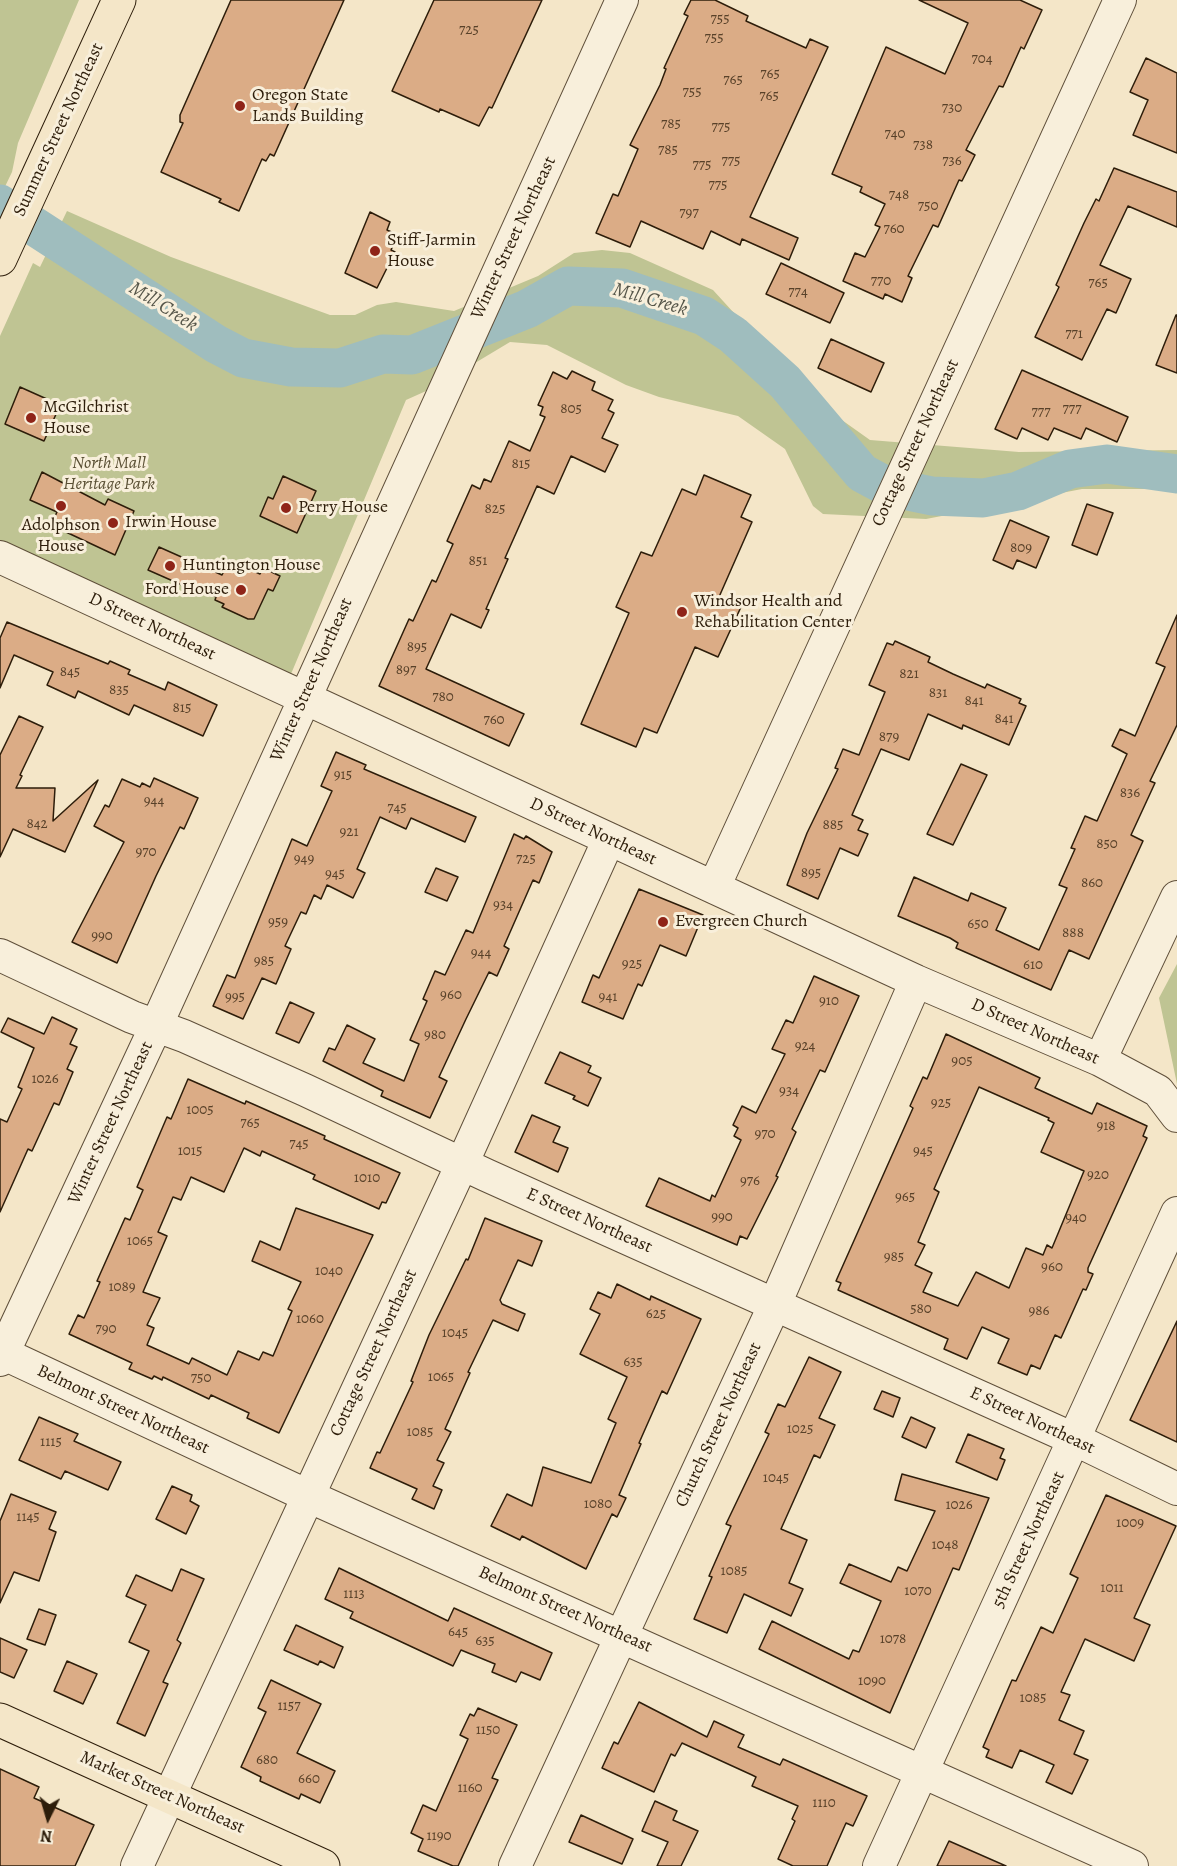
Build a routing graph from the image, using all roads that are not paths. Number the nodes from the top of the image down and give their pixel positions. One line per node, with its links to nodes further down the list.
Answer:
1 (119, 0): 4 (main road, Summer Street Northeast)
2 (622, 0): 6 (street, Winter Street Northeast)
3 (1120, 0): 8 (street, Cottage Street Northeast)
4 (1, 257)
5 (0, 557): 6 (street, D Street Northeast)
6 (304, 696): 7 (street, D Street Northeast); 12 (street, Winter Street Northeast)
7 (609, 839): 8 (street, D Street Northeast); 15 (street, Cottage Street Northeast)
8 (714, 887): 11 (street, D Street Northeast)
9 (1177, 897): 13 (street)
10 (0, 955): 12 (street, E Street Northeast)
11 (916, 981): 13 (street, D Street Northeast); 17 (street, Church Street Northeast)
12 (156, 1026): 15 (street, E Street Northeast); 18 (street, Winter Street Northeast)
13 (1100, 1060): 14 (street, D Street Northeast)
14 (1177, 1116)
15 (462, 1164): 17 (street, E Street Northeast); 21 (street, Cottage Street Northeast)
16 (1177, 1213): 19 (street, 5th Street Northeast)
17 (775, 1304): 19 (street, E Street Northeast); 22 (street, Church Street Northeast)
18 (1, 1355): 21 (street, Belmont Street Northeast)
19 (1076, 1440): 20 (street, E Street Northeast); 24 (street, 5th Street Northeast)
20 (1177, 1489)
21 (308, 1496): 22 (street, Belmont Street Northeast); 25 (street, Cottage Street Northeast)
22 (621, 1635): 24 (street, Belmont Street Northeast); 28 (street, Church Street Northeast)
23 (0, 1720): 25 (main road, Market Street Northeast)
24 (923, 1772): 29 (street, 5th Street Northeast); 30 (street, Belmont Street Northeast)
25 (169, 1796): 26 (street, Cottage Street Northeast); 27 (main road, Market Street Northeast)
26 (137, 1866)
27 (323, 1866)
28 (515, 1866)
29 (879, 1866)
30 (1132, 1866)

